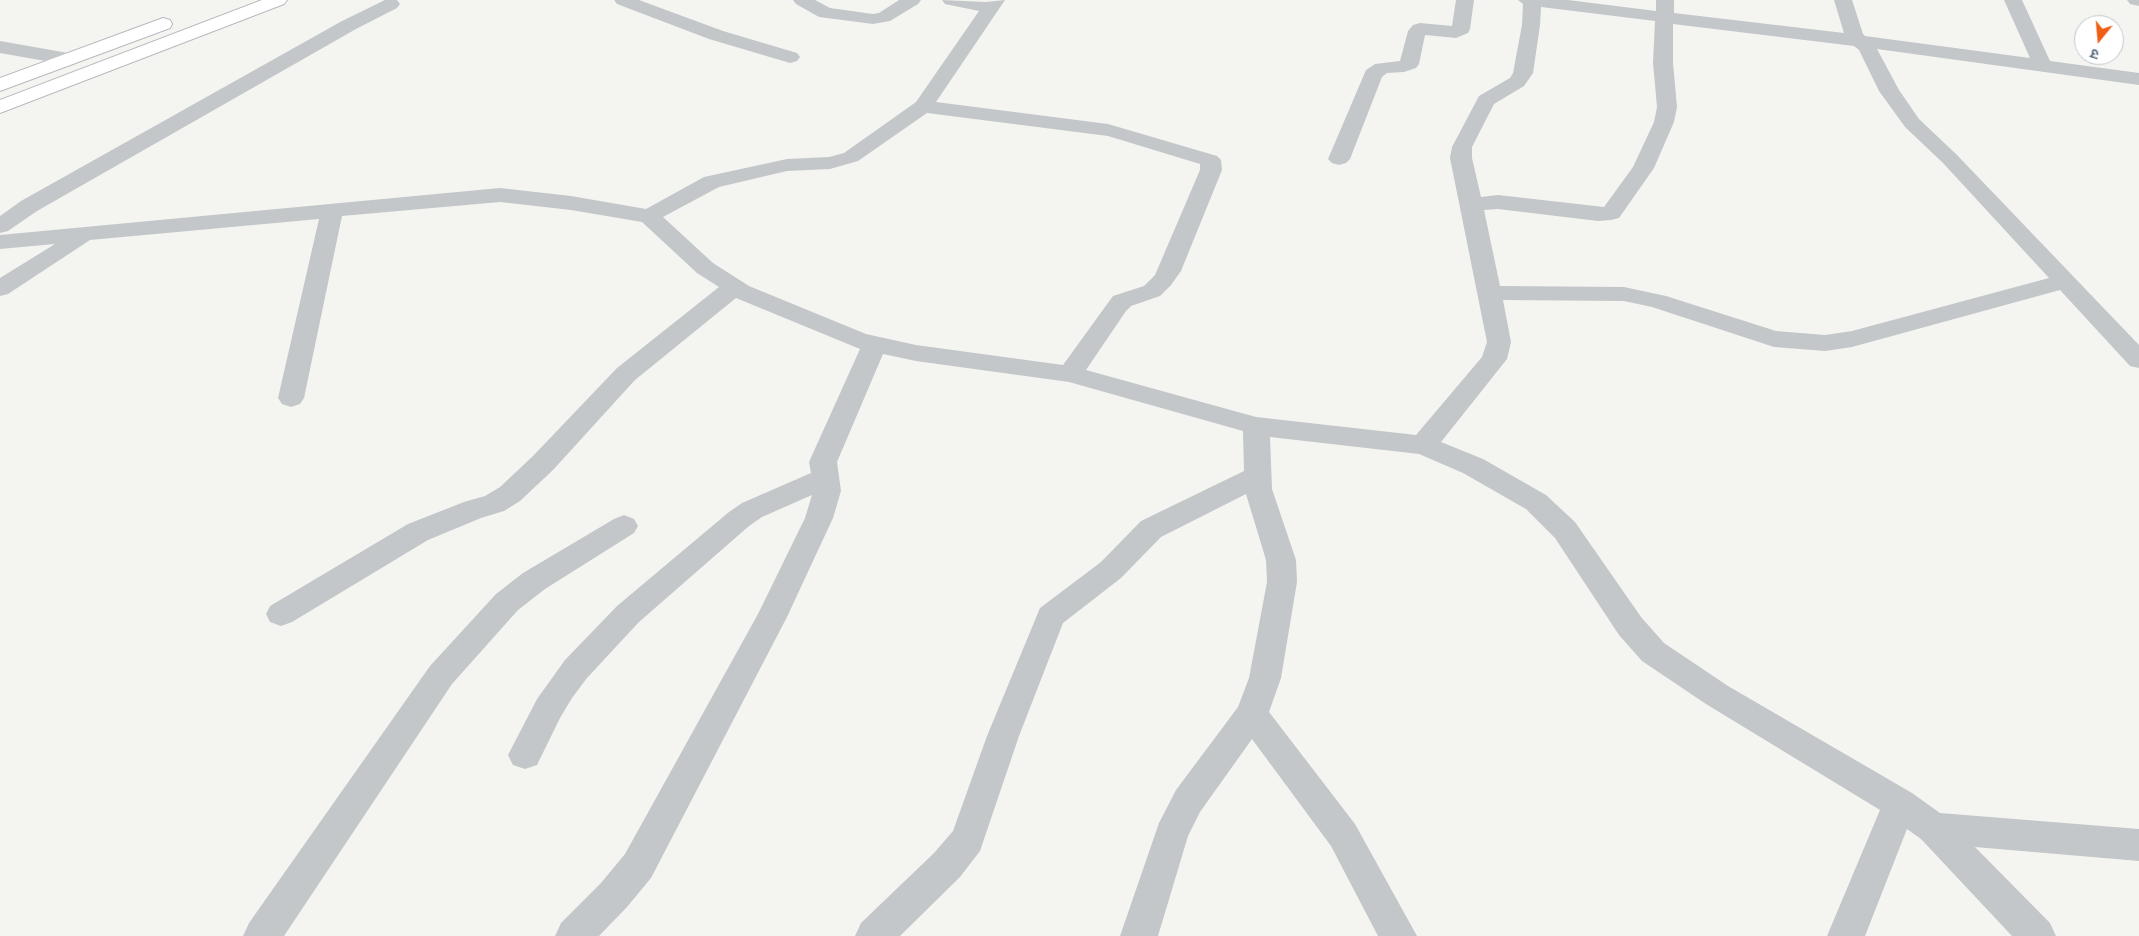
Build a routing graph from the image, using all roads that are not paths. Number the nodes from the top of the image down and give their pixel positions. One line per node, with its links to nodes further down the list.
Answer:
1 (278, 0): 22 (main road)
2 (623, 0): 16 (street)
3 (802, 0): 4 (street)
4 (912, 0)
5 (951, 0): 11 (street)
6 (1466, 0): 23 (street)
7 (1529, 0): 12 (street); 24 (street)
8 (1843, 0): 14 (street)
9 (2013, 0): 18 (street)
10 (391, 4): 27 (street)
11 (994, 4): 21 (street)
12 (1665, 8): 14 (street); 24 (street)
13 (184, 16): 17 (main road)
14 (1860, 41): 18 (street); 30 (street)
15 (0, 47): 17 (street)
16 (790, 57)
17 (68, 59): 20 (main road)
18 (2043, 66): 19 (street)
19 (2139, 79)
20 (0, 85)
21 (922, 106): 26 (street); 38 (street)
22 (0, 107)
23 (1339, 159)
24 (1472, 204): 33 (street)
25 (332, 211): 26 (street); 28 (street); 39 (street)
26 (649, 216): 31 (street)
27 (0, 226)
28 (86, 234): 29 (street); 32 (street)
29 (0, 242)
30 (2065, 281): 33 (street); 34 (street)
31 (734, 287): 36 (street); 45 (street)
32 (0, 289)
33 (1488, 293): 41 (street)
34 (2114, 332): 35 (street); 37 (street)
35 (2139, 332)
36 (874, 345): 38 (street); 43 (street)
37 (2139, 360)
38 (1070, 374): 40 (street)
39 (291, 398)
40 (1256, 426): 41 (street); 42 (street)
41 (1423, 445): 48 (street)
42 (1257, 476): 46 (street); 53 (street)
43 (825, 478): 47 (street); 52 (street)
44 (624, 526): 51 (street)
45 (281, 614)
46 (1252, 714): 54 (street); 55 (street)
47 (524, 754)
48 (1900, 804): 49 (street); 56 (street)
49 (1933, 828): 50 (street); 57 (street)
50 (2139, 844)
51 (262, 936)
52 (574, 936)
53 (874, 936)
54 (1139, 936)
55 (1398, 936)
56 (1846, 936)
57 (2037, 936)

